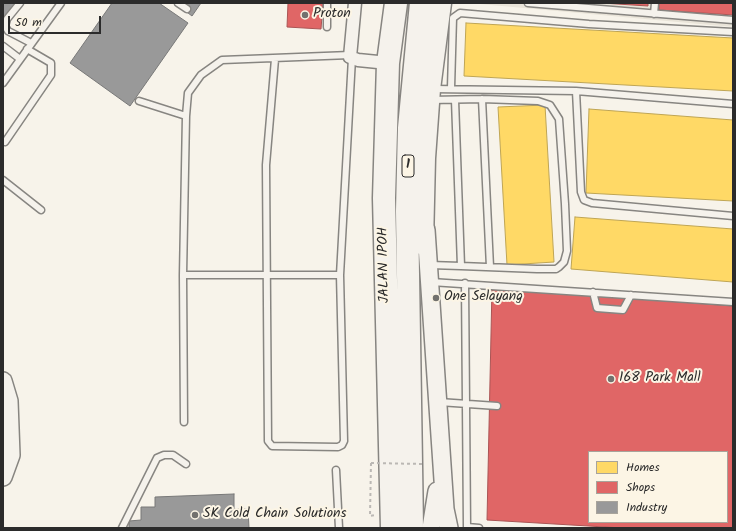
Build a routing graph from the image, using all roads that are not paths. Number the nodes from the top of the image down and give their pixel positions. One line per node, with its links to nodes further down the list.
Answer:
1 (20, 3): 16 (lane)
2 (61, 3): 16 (lane)
3 (178, 3): 11 (lane)
4 (327, 3): 14 (lane)
5 (355, 3): 19 (street)
6 (396, 3): 22 (highway, JALAN IPOH / 1)
7 (421, 3): 48 (highway, JALAN IPOH / 1)
8 (528, 3): 12 (lane)
9 (655, 3): 12 (lane)
10 (446, 8): 15 (lane); 24 (lane); 26 (highway)
11 (187, 10)
12 (654, 14): 13 (lane)
13 (733, 20)
14 (327, 27)
15 (733, 32)
16 (31, 43): 18 (lane)
17 (3, 46): 21 (lane)
18 (27, 49): 21 (lane); 32 (lane)
19 (351, 57): 20 (lane); 22 (street); 42 (lane)
20 (276, 58): 31 (lane); 41 (lane)
21 (20, 60): 23 (lane)
22 (388, 63): 60 (highway, JALAN IPOH / 1)
23 (3, 83)
24 (451, 88): 25 (lane); 26 (lane)
25 (576, 91): 30 (lane); 36 (lane)
26 (429, 94): 28 (lane); 34 (highway)
27 (482, 99): 28 (lane); 39 (lane); 39 (lane)
28 (455, 100): 38 (lane)
29 (140, 101): 31 (lane)
30 (733, 104)
31 (186, 116): 40 (lane)
32 (5, 142)
33 (3, 180): 35 (lane)
34 (423, 186): 37 (street); 48 (highway)
35 (41, 210)
36 (733, 216)
37 (428, 265): 38 (lane); 43 (street)
38 (461, 266): 39 (lane)
39 (490, 267)
40 (182, 275): 41 (lane); 53 (lane)
41 (266, 275): 42 (lane); 42 (lane)
42 (340, 275)
43 (429, 282): 44 (lane); 50 (street)
44 (465, 283): 45 (lane); 51 (lane)
45 (593, 292): 46 (lane); 46 (lane)
46 (631, 295): 47 (lane)
47 (733, 302)
48 (408, 329): 61 (highway, JALAN IPOH / 1)
49 (3, 381): 57 (street)
50 (438, 402): 51 (lane); 54 (street)
51 (465, 403): 52 (lane); 64 (lane)
52 (498, 406)
53 (184, 422)
54 (442, 463): 62 (street); 63 (street)
55 (186, 464): 58 (lane)
56 (336, 470): 59 (lane)
57 (3, 477)
58 (122, 528)
59 (339, 528)
60 (392, 528)
61 (412, 528)
62 (431, 528)
63 (449, 528)
64 (479, 528)

